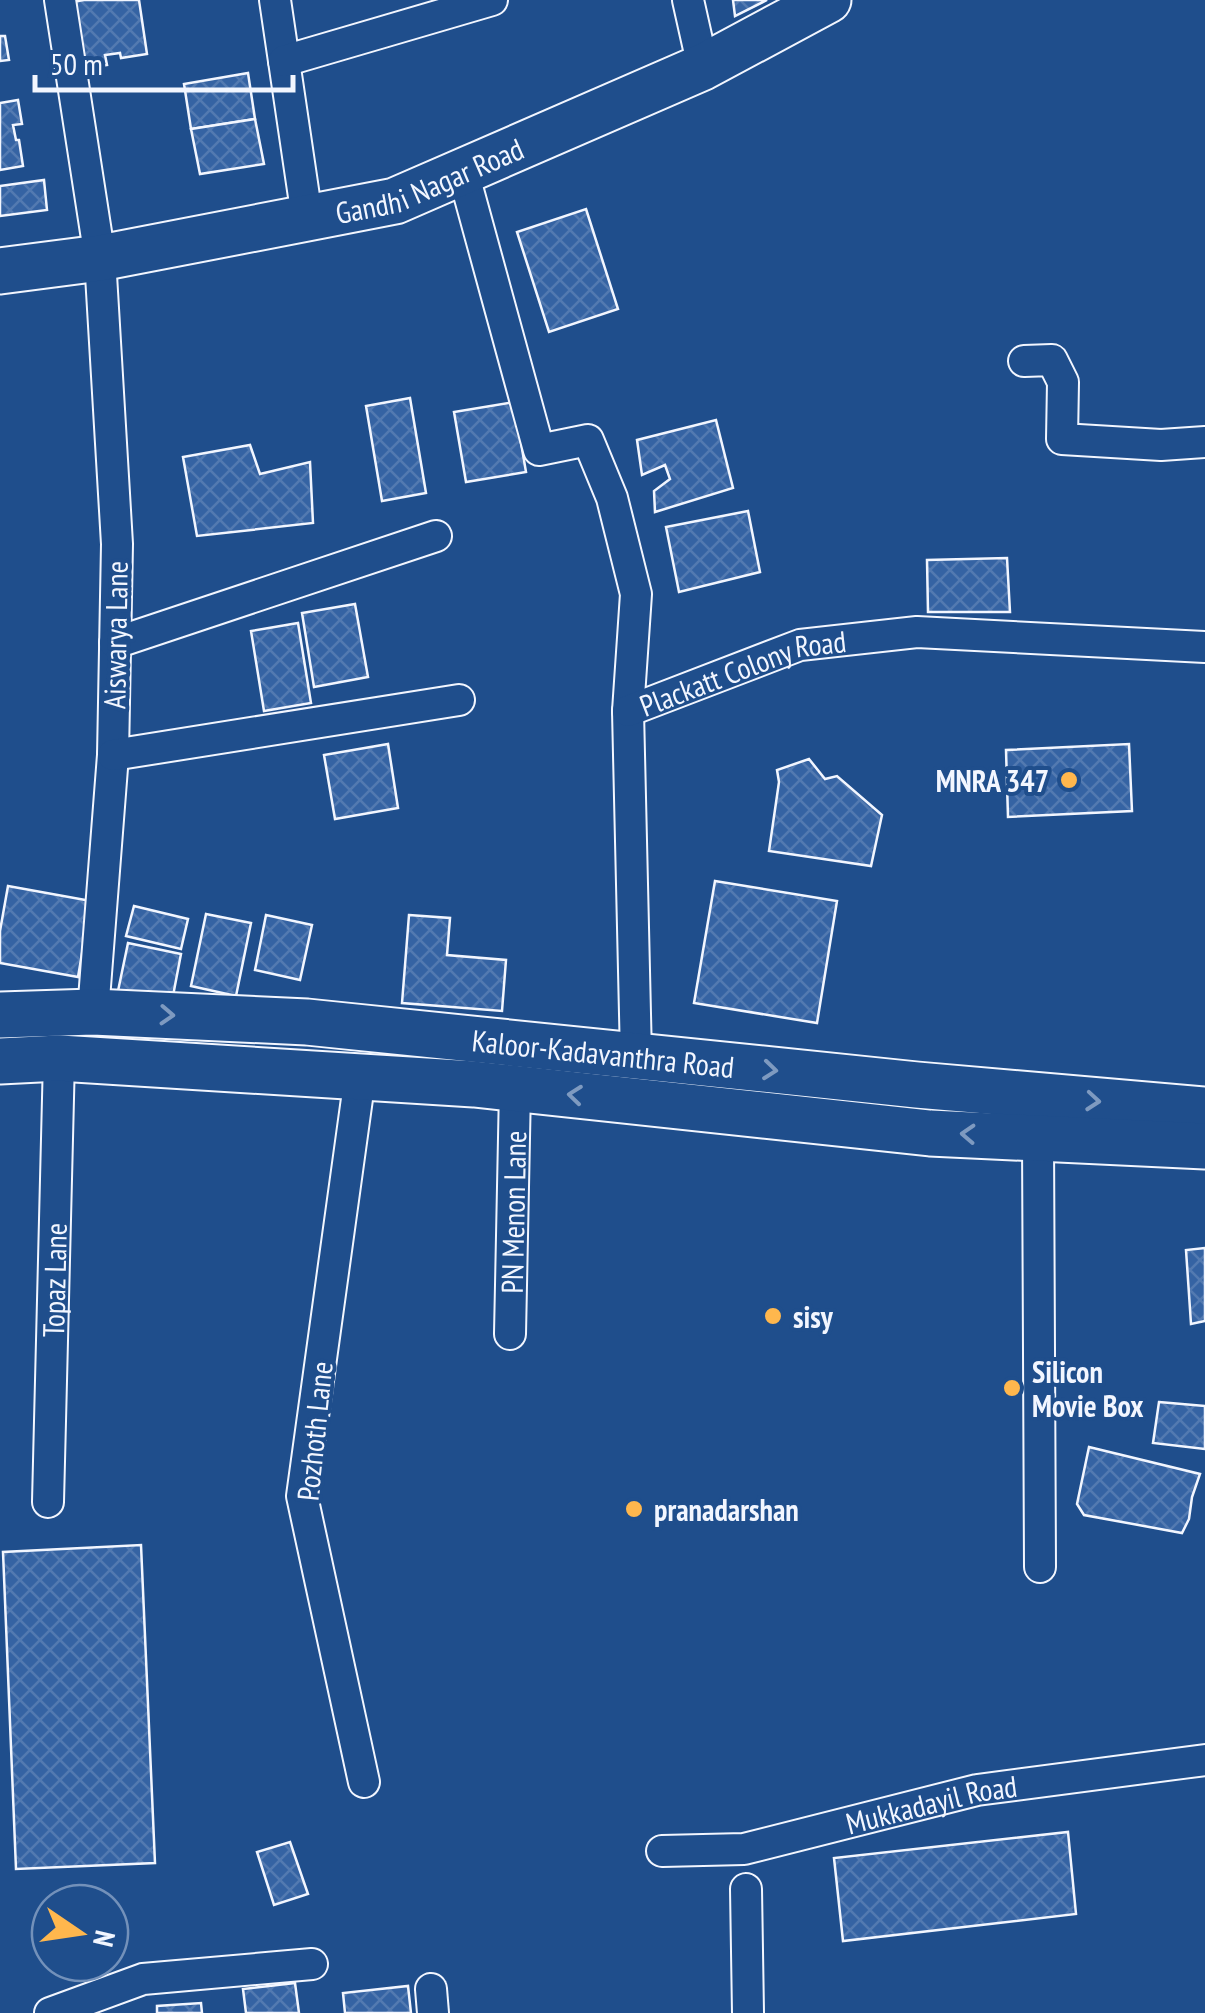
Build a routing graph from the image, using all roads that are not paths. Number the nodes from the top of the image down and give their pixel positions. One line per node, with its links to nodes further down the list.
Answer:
1 (60, 0): 10 (street, Aiswarya Lane)
2 (274, 0): 6 (street)
3 (688, 0): 7 (street)
4 (828, 0): 7 (main road, Gandhi Nagar Road)
5 (479, 2): 6 (street)
6 (284, 61): 9 (street)
7 (703, 67): 8 (main road, Gandhi Nagar Road)
8 (463, 172): 9 (main road, Gandhi Nagar Road); 18 (street)
9 (307, 217): 10 (main road, Gandhi Nagar Road)
10 (100, 258): 11 (main road, Gandhi Nagar Road); 15 (street, Aiswarya Lane)
11 (0, 271)
12 (1024, 361): 13 (street)
13 (1205, 442)
14 (436, 536): 15 (street)
15 (115, 643): 19 (street, Aiswarya Lane)
16 (1205, 646): 18 (street, Plackatt Colony Road)
17 (459, 700): 19 (street)
18 (628, 711): 22 (street, Plackatt Colony Road)
19 (113, 755): 20 (street, Aiswarya Lane)
20 (94, 1012): 21 (main road, Kaloor-Kadavanthra Road); 22 (main road, Kaloor-Kadavanthra Road, one-way to 22)
21 (0, 1016)
22 (636, 1056): 27 (main road); 28 (main road, Kaloor-Kadavanthra Road, one-way to 28)
23 (59, 1058): 24 (main road, Kaloor-Kadavanthra Road); 25 (main road, Kaloor-Kadavanthra Road); 32 (street, Topaz Lane)
24 (0, 1061)
25 (360, 1077): 26 (main road, Kaloor-Kadavanthra Road); 35 (street, Pozhoth Lane)
26 (515, 1088): 27 (main road, Kaloor-Kadavanthra Road, one-way to 26); 31 (street, PN Menon Lane)
27 (630, 1101): 29 (main road, Kaloor-Kadavanthra Road, one-way to 27)
28 (1205, 1110)
29 (1038, 1138): 30 (main road, Kaloor-Kadavanthra Road); 33 (street)
30 (1205, 1146)
31 (510, 1334)
32 (48, 1502)
33 (1040, 1567)
34 (1205, 1760): 36 (street, Mukkadayil Road)
35 (364, 1782)
36 (662, 1851)
37 (746, 1889): 40 (street)
38 (312, 1964): 39 (street)
39 (50, 2013)
40 (748, 2013)

